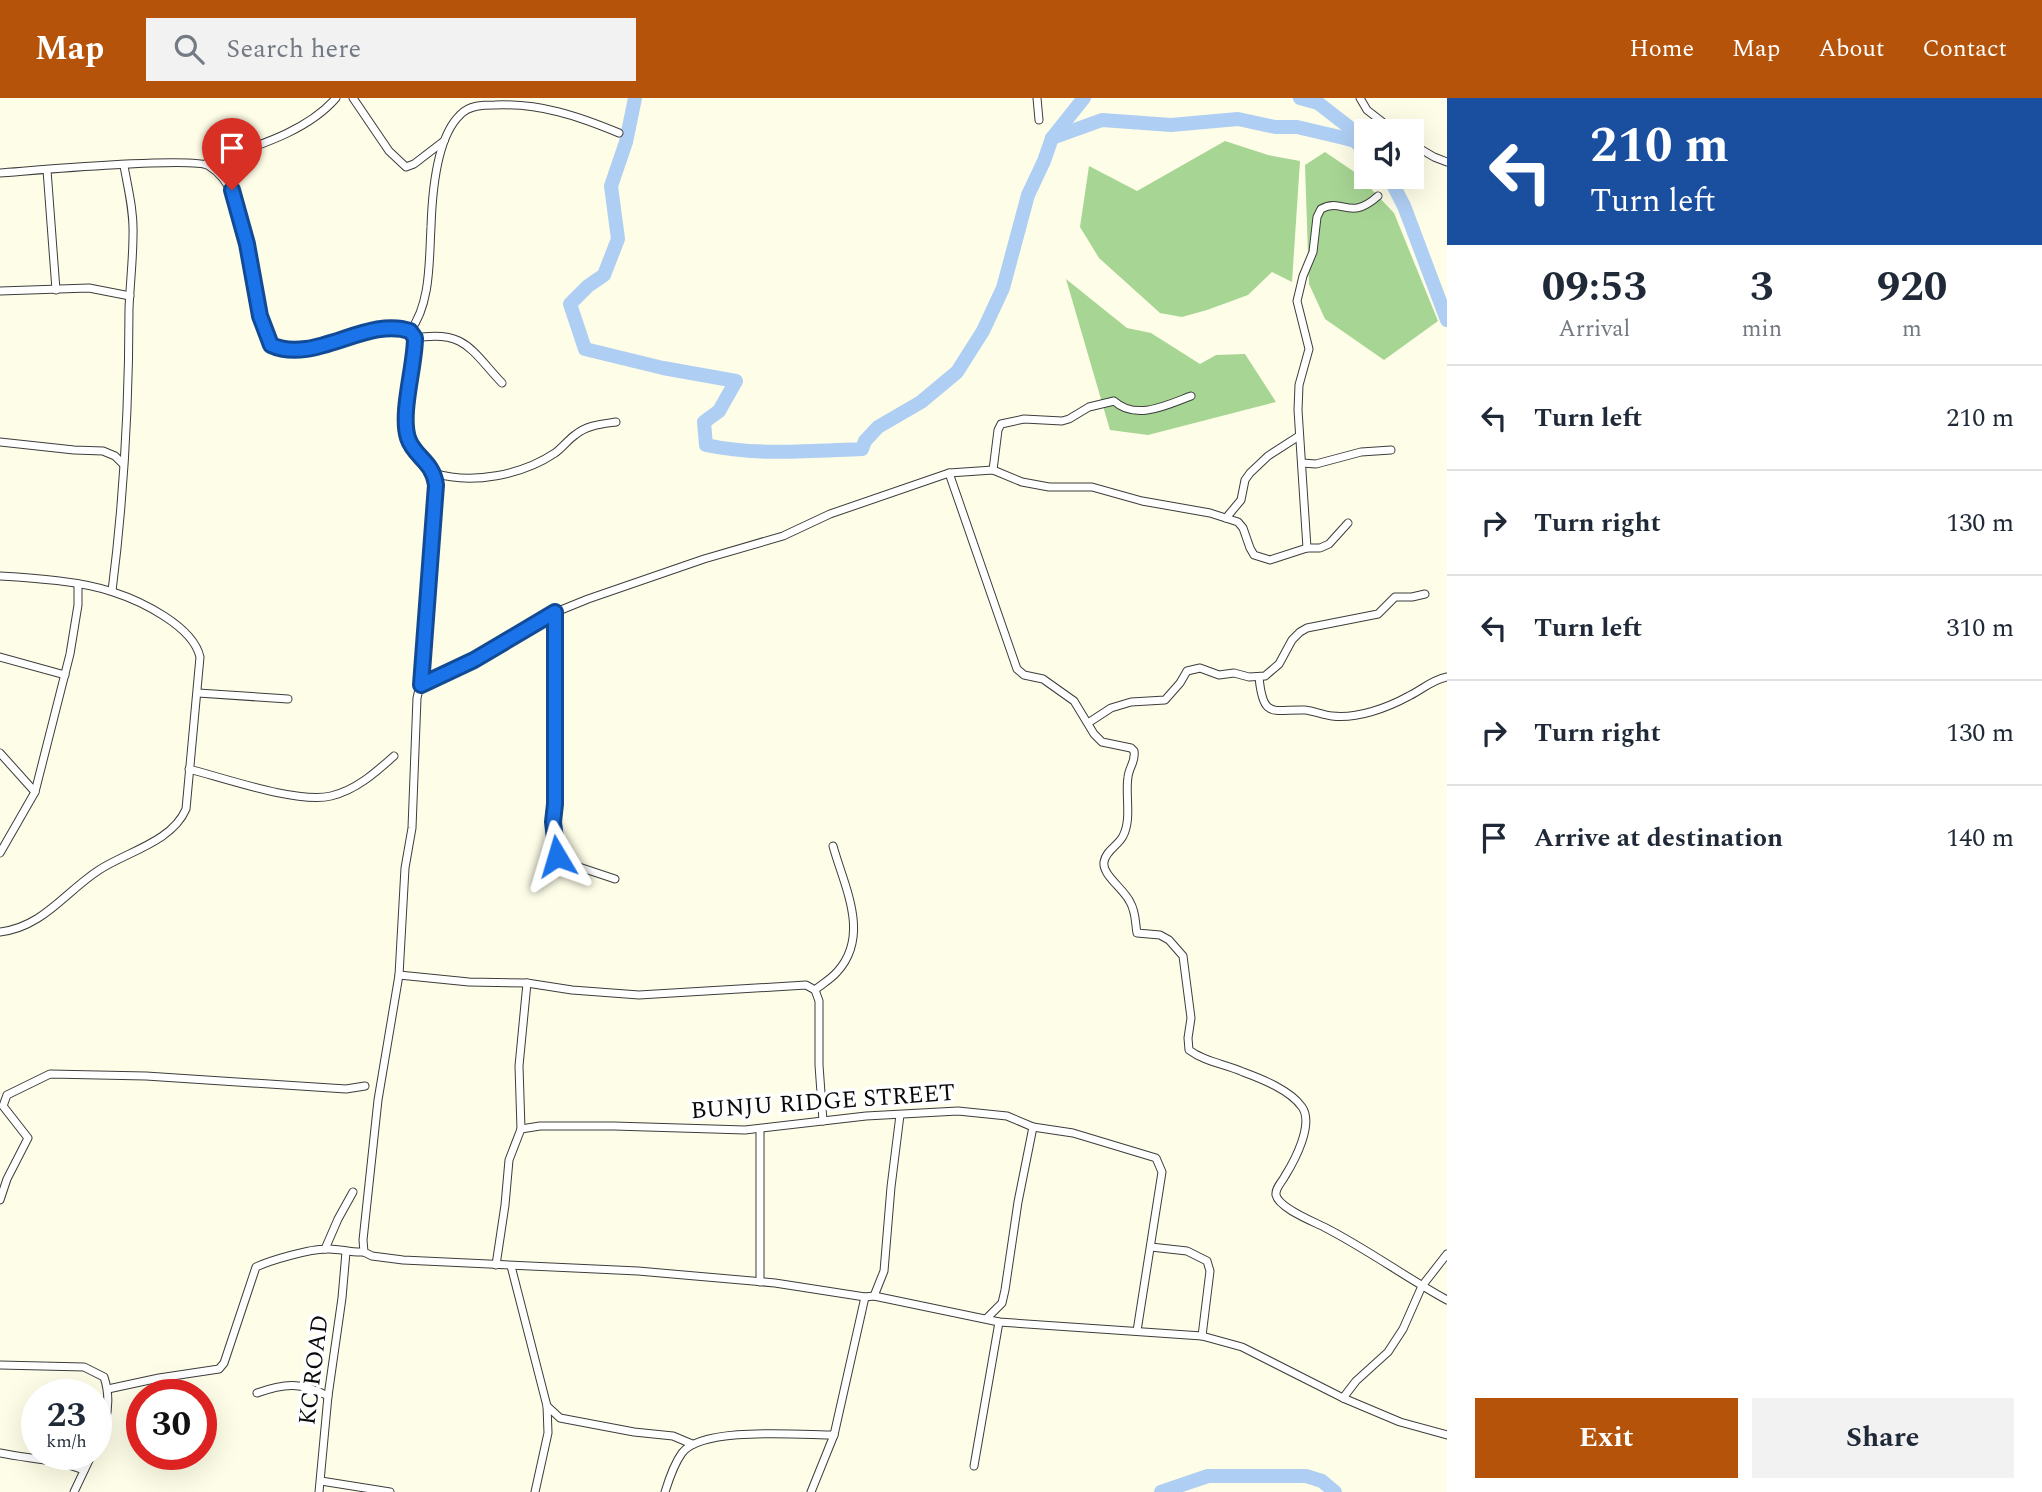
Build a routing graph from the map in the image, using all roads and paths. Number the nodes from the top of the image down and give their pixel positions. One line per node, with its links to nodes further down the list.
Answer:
1 (336, 98): 11 (street)
2 (353, 98): 8 (street)
3 (1037, 98): 6 (street)
4 (1360, 98): 5 (street)
5 (1379, 119)
6 (1039, 120)
7 (619, 133): 8 (street)
8 (445, 141): 19 (street)
9 (1424, 151): 10 (street)
10 (1447, 162)
11 (205, 164): 12 (street); 19 (street)
12 (124, 166): 13 (street); 18 (street)
13 (47, 170): 14 (street); 17 (street)
14 (0, 173)
15 (1378, 196): 23 (street)
16 (0, 290): 17 (street)
17 (56, 290): 18 (street)
18 (130, 296): 27 (street)
19 (412, 335): 20 (street); 29 (street)
20 (502, 383)
21 (1191, 396): 28 (street)
22 (616, 422): 29 (street)
23 (1300, 436): 26 (street); 31 (street)
24 (0, 442): 27 (street)
25 (1391, 450): 26 (street)
26 (1301, 463): 33 (street)
27 (123, 464): 36 (street)
28 (993, 470): 30 (street); 31 (street)
29 (434, 472): 43 (street)
30 (949, 472): 38 (street); 46 (street)
31 (1226, 518): 33 (street)
32 (1348, 523): 33 (street)
33 (1307, 548)
34 (0, 576): 35 (street)
35 (78, 585): 36 (street); 40 (street)
36 (112, 591): 44 (street)
37 (1425, 594): 41 (street)
38 (555, 612): 43 (street); 53 (street)
39 (0, 656): 40 (street)
40 (65, 675): 50 (street)
41 (1259, 677): 42 (street); 46 (street)
42 (1447, 677)
43 (421, 685): 55 (street)
44 (198, 693): 45 (street); 49 (street)
45 (288, 699)
46 (1088, 723): 74 (street)
47 (0, 753): 50 (street)
48 (394, 757): 49 (street)
49 (189, 769): 54 (street)
50 (35, 792): 52 (street)
51 (833, 846): 57 (street)
52 (0, 853)
53 (615, 879)
54 (0, 932)
55 (399, 975): 56 (street); 69 (street)
56 (527, 983): 57 (street); 62 (street)
57 (815, 990): 60 (street)
58 (365, 1086): 65 (street)
59 (900, 1115): 60 (street, BUNJU RIDGE STREET); 61 (street, BUNJU RIDGE STREET); 75 (street)
60 (823, 1121): 63 (street, BUNJU RIDGE STREET)
61 (1033, 1127): 66 (street, BUNJU RIDGE STREET); 78 (street)
62 (521, 1129): 63 (street, BUNJU RIDGE STREET); 71 (street)
63 (760, 1129): 73 (street)
64 (353, 1192): 67 (street)
65 (0, 1200)
66 (1152, 1247): 80 (street, BUNJU RIDGE STREET); 81 (street)
67 (326, 1249): 68 (street); 84 (street)
68 (346, 1252): 69 (street); 86 (street, KC ROAD)
69 (364, 1252): 71 (street)
70 (1447, 1254): 74 (street)
71 (496, 1265): 72 (street)
72 (511, 1266): 73 (street); 88 (street)
73 (760, 1282): 76 (street)
74 (1422, 1286): 77 (street); 87 (street)
75 (874, 1296): 76 (street); 78 (street)
76 (865, 1297): 89 (street)
77 (1447, 1300)
78 (987, 1318): 79 (street)
79 (999, 1322): 80 (street); 94 (street)
80 (1137, 1331): 81 (street)
81 (1202, 1336): 87 (street)
82 (0, 1365): 83 (street)
83 (105, 1379)
84 (112, 1388)
85 (257, 1393): 86 (street)
86 (328, 1396): 96 (street, KC ROAD)
87 (1343, 1398): 90 (street)
88 (547, 1406): 91 (street); 100 (street)
89 (834, 1435): 91 (street); 102 (street)
90 (1447, 1436)
91 (692, 1444): 101 (street)
92 (0, 1453): 93 (street)
93 (21, 1457)
94 (974, 1466)
95 (84, 1470): 97 (street)
96 (321, 1481): 98 (street, KC ROAD); 99 (street)
97 (74, 1492)
98 (319, 1492)
99 (390, 1492)
100 (536, 1492)
101 (664, 1492)
102 (811, 1492)

